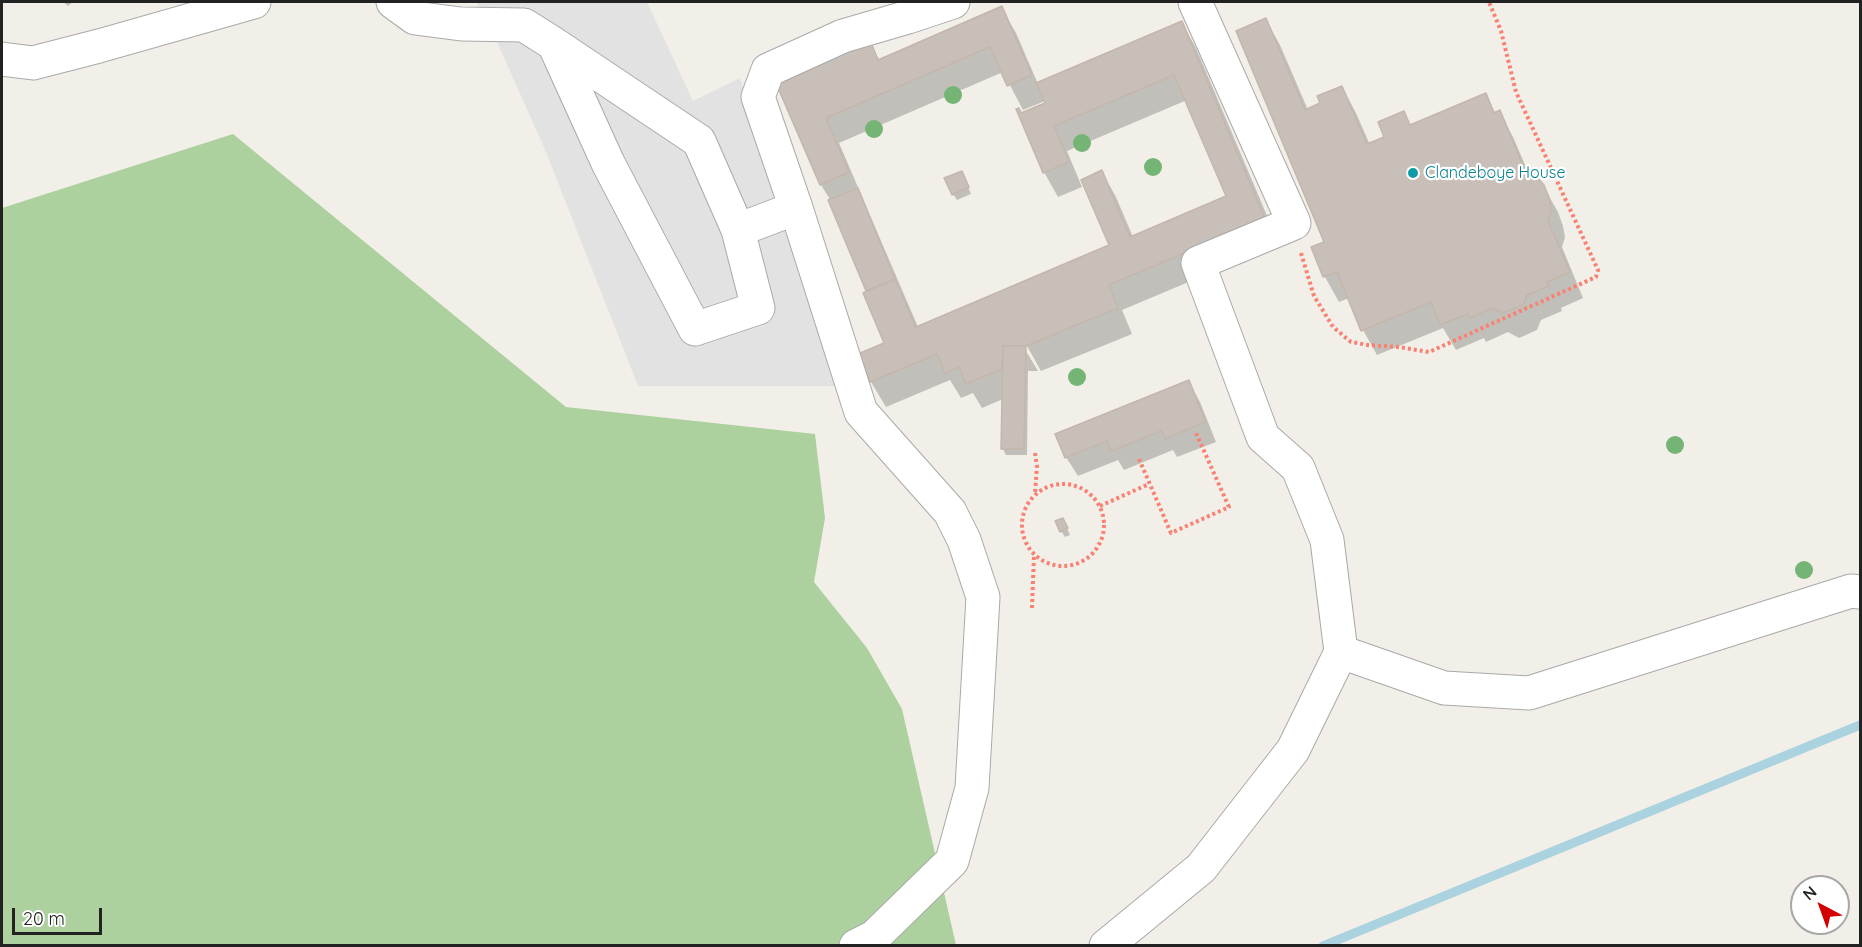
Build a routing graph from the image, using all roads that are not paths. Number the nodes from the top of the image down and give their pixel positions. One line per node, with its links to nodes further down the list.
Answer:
1 (254, 2): 8 (lane)
2 (393, 2): 7 (lane)
3 (877, 2): 6 (lane)
4 (953, 2): 6 (lane)
5 (1205, 4): 12 (lane)
6 (908, 17): 9 (lane)
7 (554, 44): 10 (lane); 10 (lane)
8 (2, 59)
9 (796, 208): 10 (lane); 13 (lane)
10 (738, 230)
11 (1860, 592): 12 (lane)
12 (1341, 652): 14 (lane)
13 (870, 943)
14 (1106, 945)

